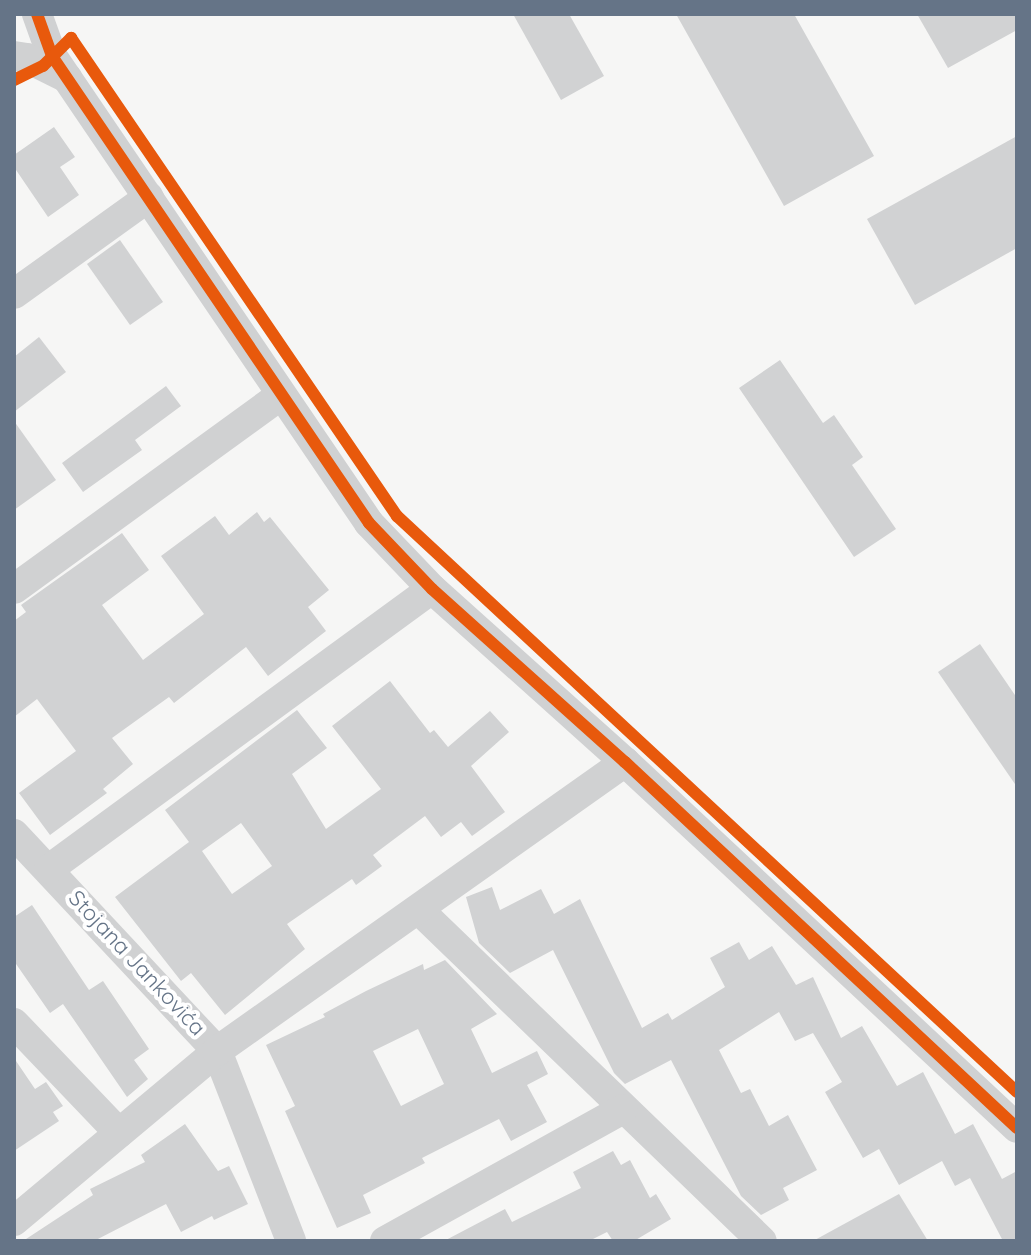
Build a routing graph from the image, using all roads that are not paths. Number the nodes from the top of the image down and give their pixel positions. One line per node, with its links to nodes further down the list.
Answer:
1 (37, 14): 3 (street)
2 (14, 56): 3 (street)
3 (68, 78): 4 (street)
4 (149, 197): 5 (street); 6 (street)
5 (14, 294)
6 (281, 395): 7 (street); 8 (street)
7 (14, 589)
8 (432, 589): 9 (street); 11 (street)
9 (625, 762): 12 (street); 16 (street)
10 (14, 834): 11 (street, Stojana Jankovića)
11 (49, 869): 14 (street, Stojana Jankovića)
12 (420, 911): 14 (street); 15 (street)
13 (14, 1023): 17 (street)
14 (217, 1051): 17 (street); 19 (street, Stojana Jankovića)
15 (623, 1109): 20 (street); 21 (street)
16 (1017, 1128)
17 (119, 1133): 18 (street)
18 (14, 1221)
19 (291, 1241)
20 (385, 1241)
21 (762, 1241)

